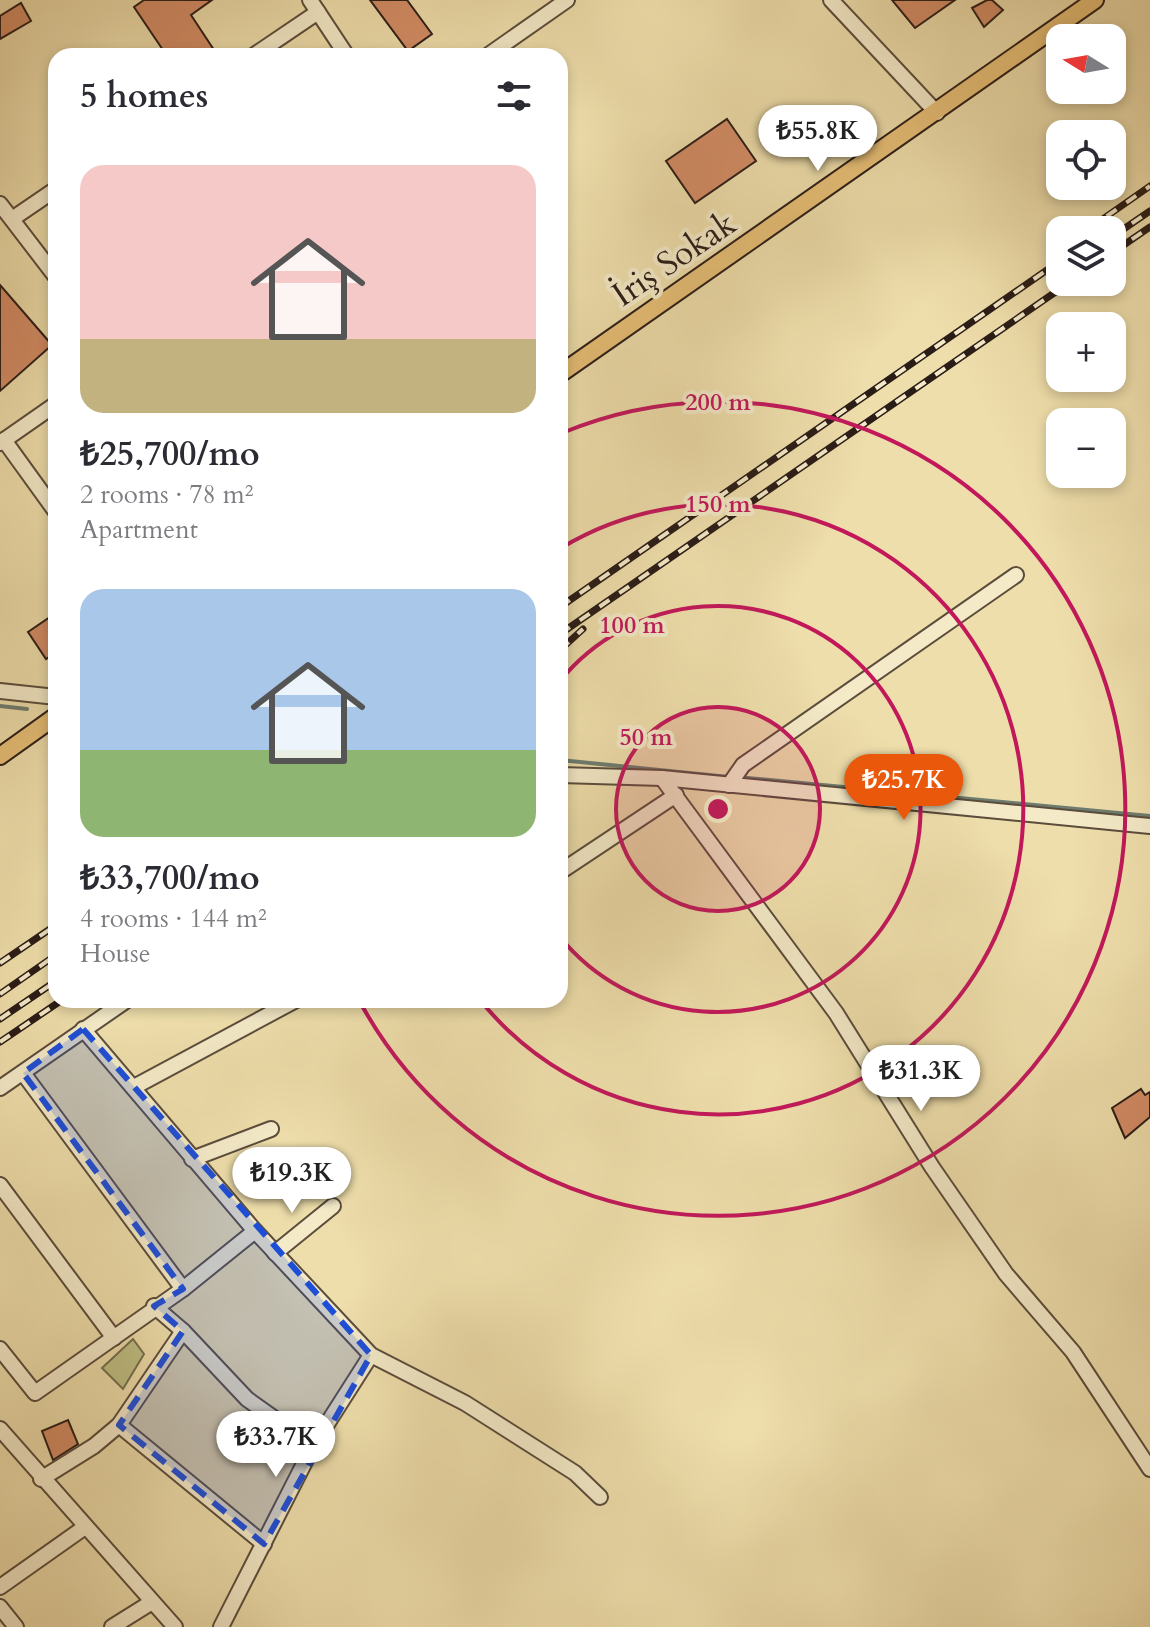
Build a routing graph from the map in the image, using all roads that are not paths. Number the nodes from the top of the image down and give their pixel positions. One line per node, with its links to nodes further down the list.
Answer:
1 (567, 0): 7 (street)
2 (831, 0): 8 (street)
3 (1095, 0): 8 (main road, İriş Sokak)
4 (314, 6): 5 (street); 6 (street)
5 (263, 48)
6 (342, 48)
7 (498, 48)
8 (937, 113): 13 (main road, İriş Sokak)
9 (48, 194): 11 (street)
10 (0, 204): 11 (street)
11 (12, 219): 12 (street)
12 (48, 266)
13 (568, 365)
14 (48, 409): 15 (street)
15 (2, 441): 16 (street)
16 (48, 501)
17 (1016, 575): 24 (street)
18 (0, 691): 19 (street)
19 (48, 696)
20 (48, 722): 21 (main road)
21 (0, 756)
22 (568, 775): 23 (street)
23 (662, 778): 24 (street); 25 (street)
24 (730, 781): 26 (street)
25 (676, 795): 27 (street); 51 (street)
26 (1150, 826)
27 (568, 867)
28 (115, 1008): 30 (street)
29 (281, 1008): 32 (street)
30 (83, 1029): 31 (street); 32 (street)
31 (23, 1073): 33 (street); 40 (street)
32 (134, 1087): 35 (street)
33 (0, 1088)
34 (271, 1129): 35 (street)
35 (192, 1159): 38 (street)
36 (0, 1185): 43 (street)
37 (333, 1206): 39 (street)
38 (255, 1231): 39 (street); 40 (street)
39 (275, 1253): 45 (street)
40 (183, 1289): 41 (street)
41 (154, 1306): 42 (street); 43 (street)
42 (183, 1331): 48 (street); 50 (street)
43 (114, 1338): 46 (street)
44 (0, 1349): 46 (street)
45 (371, 1355): 50 (street); 53 (street)
46 (14, 1369): 47 (street)
47 (0, 1377)
48 (119, 1425): 52 (street); 55 (street)
49 (0, 1429): 52 (street)
50 (313, 1446): 55 (street)
51 (1150, 1469)
52 (41, 1479): 54 (street)
53 (600, 1497)
54 (85, 1527): 56 (street); 57 (street)
55 (264, 1544): 62 (street)
56 (0, 1587)
57 (152, 1602): 60 (street); 61 (street)
58 (0, 1607): 59 (street)
59 (16, 1627)
60 (112, 1627)
61 (175, 1627)
62 (221, 1627)

